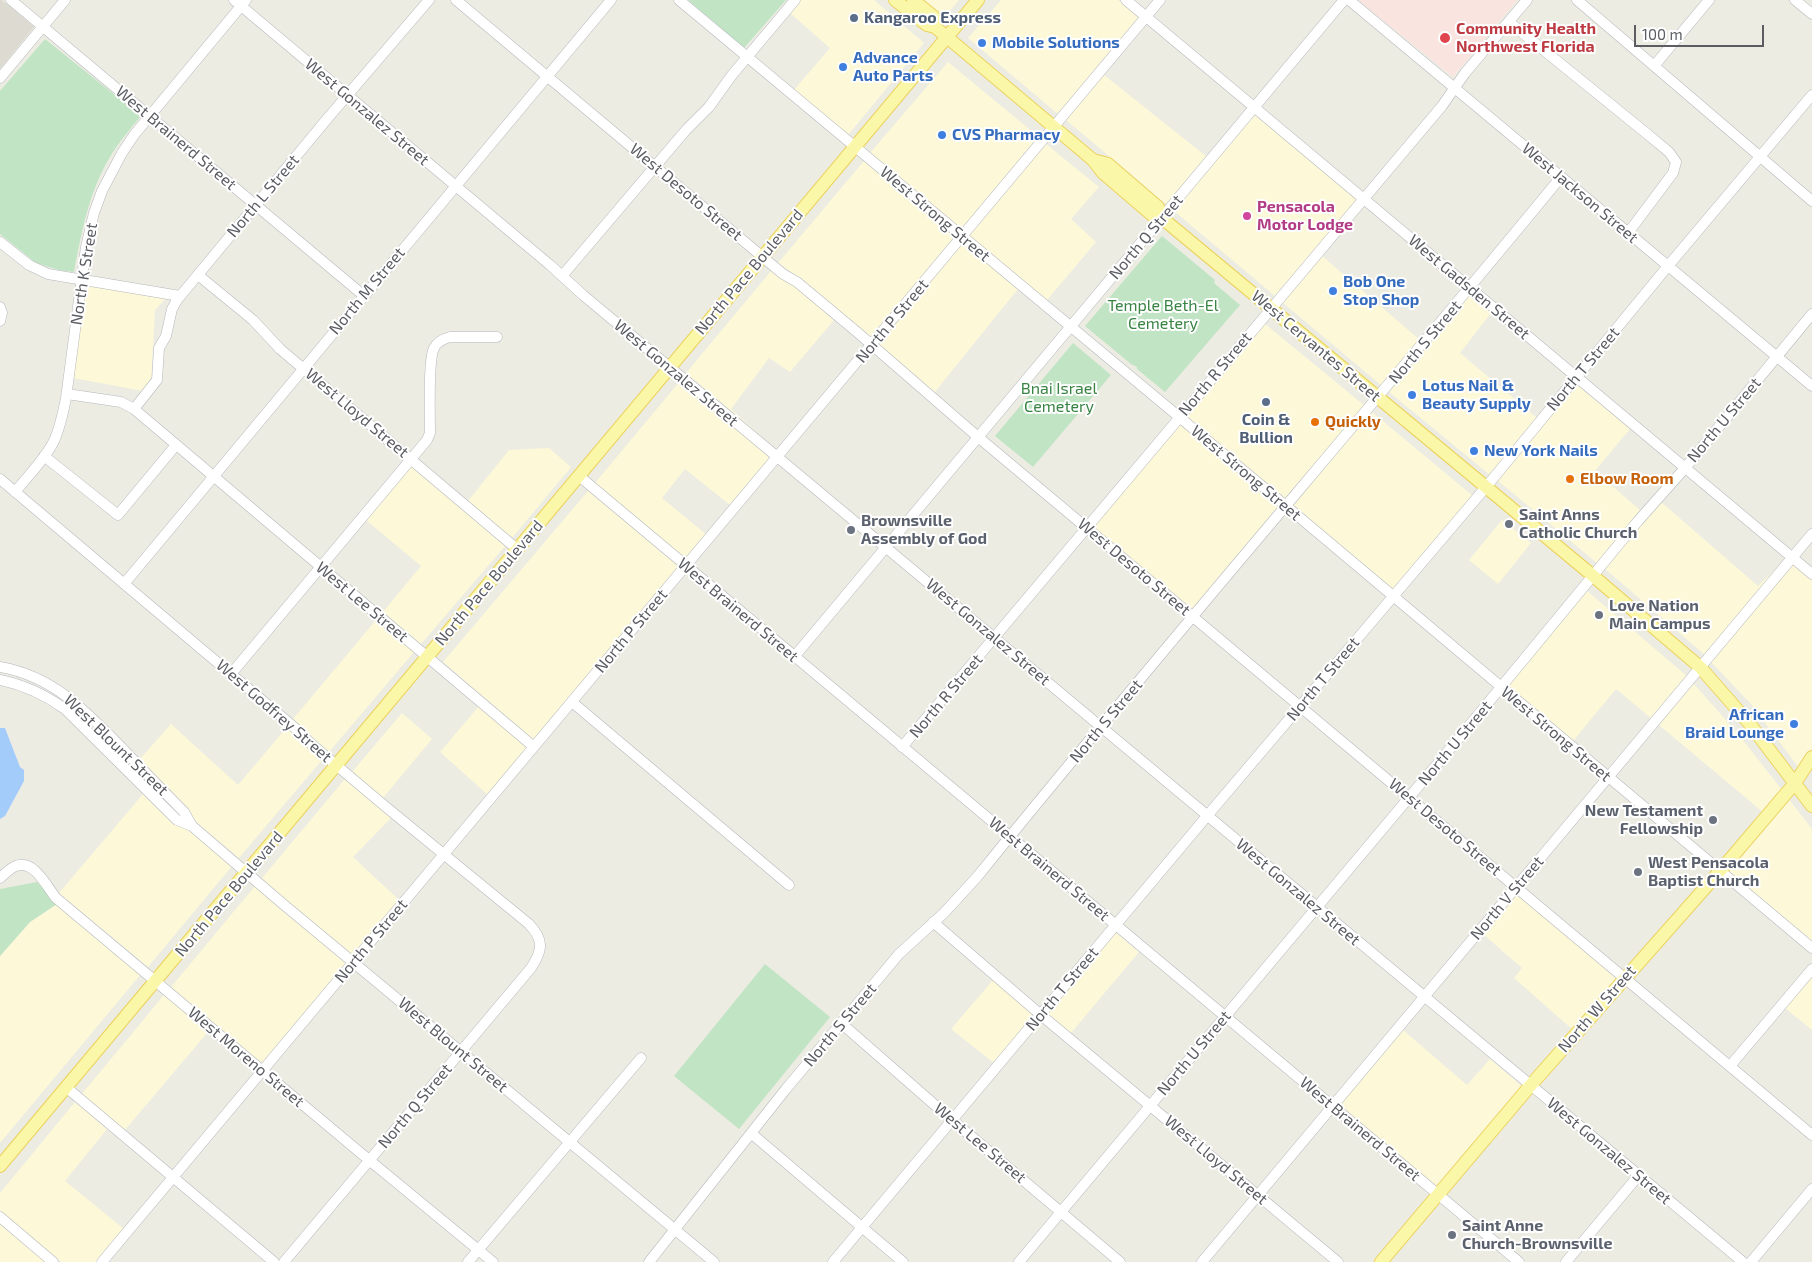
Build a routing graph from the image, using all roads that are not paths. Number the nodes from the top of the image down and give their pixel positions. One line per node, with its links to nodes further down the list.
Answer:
1 (11, 0): 23 (street, West Brainerd Street)
2 (65, 0): 23 (street)
3 (429, 0): 32 (street, North L Street)
4 (456, 0): 28 (street, West Desoto Street)
5 (611, 0): 28 (street, North M Street)
6 (679, 0): 26 (street, West Strong Street)
7 (795, 0): 26 (street)
8 (895, 0): 24 (main road, West Cervantes Street)
9 (913, 0): 24 (main road, West Cervantes Street)
10 (978, 0): 25 (main road, North Pace Boulevard)
11 (1126, 0): 21 (street, West Gadsden Street)
12 (1160, 0): 21 (street, North P Street)
13 (1344, 0): 33 (street, North Q Street)
14 (1349, 0): 30 (street, West Jackson Street)
15 (1527, 0): 22 (street, North R Street)
16 (1577, 0): 27 (street)
17 (1709, 0): 27 (street)
18 (1795, 0): 20 (street)
19 (240, 2): 32 (street, West Gonzalez Street); 34 (street, North K Street)
20 (1812, 14)
21 (1146, 17): 33 (street, West Gadsden Street); 35 (street, North P Street)
22 (1509, 22): 30 (street, North R Street); 45 (street)
23 (43, 26): 29 (street); 34 (street, West Brainerd Street)
24 (935, 27): 25 (main road, West Cervantes Street)
25 (947, 38): 35 (main road, West Cervantes Street); 36 (main road, North Pace Boulevard)
26 (747, 57): 36 (street, West Strong Street); 38 (street)
27 (1654, 66): 37 (street)
28 (547, 75): 38 (street, West Desoto Street); 40 (street, North M Street)
29 (0, 78)
30 (1455, 88): 39 (street, West Jackson Street); 41 (street, North R Street)
31 (1812, 95): 37 (street, North T Street)
32 (348, 96): 40 (street, West Gonzalez Street); 43 (street, North L Street)
33 (1254, 108): 41 (street, West Gadsden Street); 44 (street, North Q Street)
34 (150, 116): 43 (street, West Brainerd Street); 52 (street, North K Street)
35 (1054, 128): 44 (main road, West Cervantes Street); 46 (street, North P Street)
36 (854, 146): 46 (street, West Strong Street); 48 (main road, North Pace Boulevard)
37 (1761, 157): 42 (street); 49 (street, North T Street)
38 (655, 166): 48 (street, West Desoto Street); 51 (street)
39 (1561, 177): 45 (street, West Jackson Street); 53 (street, North S Street)
40 (455, 185): 51 (street, West Gonzalez Street); 54 (street, North M Street)
41 (1363, 198): 53 (street, West Gadsden Street); 57 (street, North R Street)
42 (1812, 201)
43 (256, 204): 50 (street, North L Street); 54 (street, West Brainerd Street)
44 (1162, 218): 57 (main road, West Cervantes Street); 60 (street, North Q Street)
45 (1628, 233): 49 (street, West Jackson Street)
46 (962, 237): 60 (street, West Strong Street); 62 (street, North P Street)
47 (0, 242): 52 (street)
48 (762, 256): 62 (street, West Desoto Street); 64 (main road, North Pace Boulevard)
49 (1668, 266): 63 (street, West Jackson Street); 66 (street, North T Street)
50 (198, 275): 55 (street, North L Street); 65 (street, West Lloyd Street)
51 (562, 276): 64 (street, West Gonzalez Street)
52 (81, 280): 55 (street); 68 (street, North K Street)
53 (1469, 288): 66 (street, West Gadsden Street); 69 (street, North S Street)
54 (363, 295): 65 (street, North M Street)
55 (180, 296): 70 (street, North L Street)
56 (0, 307): 59 (street)
57 (1271, 308): 69 (main road, West Cervantes Street); 71 (street, North R Street)
58 (1812, 314): 63 (street, North U Street)
59 (0, 321)
60 (1071, 327): 71 (street, West Strong Street); 72 (street, North Q Street)
61 (497, 337): 76 (street)
62 (871, 346): 72 (street, West Desoto Street); 75 (street, North P Street)
63 (1777, 357): 67 (street, West Jackson Street); 77 (street, North U Street)
64 (670, 367): 75 (street, West Gonzalez Street); 79 (main road, North Pace Boulevard)
65 (303, 368): 76 (street, West Lloyd Street); 78 (street, North M Street)
66 (1576, 378): 77 (street, West Gadsden Street); 81 (street, North T Street)
67 (1812, 386)
68 (67, 394): 70 (street); 74 (street, North K Street)
69 (1378, 398): 81 (main road, West Cervantes Street); 83 (street, North S Street)
70 (134, 409): 73 (street, West Lee Street)
71 (1179, 417): 83 (street, West Strong Street); 84 (street, North R Street)
72 (978, 437): 84 (street, West Desoto Street); 86 (street, North Q Street)
73 (176, 445): 74 (street); 78 (street, West Lee Street)
74 (44, 456): 82 (street, North K Street)
75 (778, 456): 86 (street, West Gonzalez Street); 89 (street, North P Street)
76 (411, 459): 87 (street, West Lloyd Street); 90 (street)
77 (1685, 468): 88 (street, West Gadsden Street); 92 (street, North U Street)
78 (213, 476): 90 (street, West Lee Street); 93 (street, North M Street)
79 (579, 476): 87 (main road, North Pace Boulevard); 89 (street, West Brainerd Street)
80 (0, 480): 82 (street, West Godfrey Street)
81 (1486, 487): 92 (main road, West Cervantes Street); 94 (street, North T Street)
82 (14, 492): 93 (street, West Godfrey Street)
83 (1286, 506): 94 (street, West Strong Street); 95 (street, North S Street)
84 (1087, 528): 95 (street, West Desoto Street); 96 (street, North R Street)
85 (1812, 534): 88 (street, North V Street)
86 (886, 547): 96 (street, West Gonzalez Street); 98 (street, North Q Street)
87 (517, 550): 97 (main road, North Pace Boulevard)
88 (1792, 558): 91 (street, West Gadsden Street); 100 (street, North V Street)
89 (686, 566): 98 (street, West Brainerd Street); 104 (street, North P Street)
90 (321, 567): 97 (street, West Lee Street); 101 (street)
91 (1812, 574)
92 (1592, 575): 100 (main road, West Cervantes Street); 103 (street, North U Street)
93 (124, 584): 101 (street, West Godfrey Street)
94 (1393, 597): 103 (street, West Strong Street); 105 (street, North T Street)
95 (1193, 616): 105 (street, West Desoto Street); 106 (street, North S Street)
96 (994, 638): 106 (street, West Gonzalez Street); 110 (street, North R Street)
97 (428, 657): 109 (street, West Lee Street); 112 (main road, North Pace Boulevard)
98 (794, 657): 110 (street, West Brainerd Street)
99 (0, 667): 107 (street, West Blount Street)
100 (1700, 667): 113 (street, North V Street); 114 (main road, West Cervantes Street)
101 (232, 674): 112 (street, West Godfrey Street)
102 (0, 680): 108 (street, West Blount Street)
103 (1501, 687): 113 (street, West Strong Street); 115 (street, North U Street)
104 (572, 702): 109 (street, North P Street); 124 (street)
105 (1301, 706): 115 (street, West Desoto Street); 117 (street, North T Street)
106 (1101, 726): 117 (street, West Gonzalez Street); 119 (street, North S Street)
107 (105, 731): 108 (street); 118 (street, West Blount Street)
108 (97, 739): 118 (street, West Blount Street)
109 (534, 747): 120 (street, North P Street)
110 (902, 747): 119 (street, West Brainerd Street)
111 (1812, 757): 114 (main road, North W Street)
112 (337, 765): 120 (street, West Godfrey Street); 122 (main road, North Pace Boulevard)
113 (1608, 778): 121 (street, West Strong Street); 125 (street, North V Street)
114 (1795, 783): 116 (main road, West Cervantes Street); 121 (main road, North W Street)
115 (1409, 797): 125 (street, West Desoto Street); 126 (street, North U Street)
116 (1812, 806)
117 (1207, 816): 126 (street, West Gonzalez Street); 128 (street, North T Street)
118 (192, 826): 122 (street, West Blount Street)
119 (1010, 837): 127 (street, North S Street); 128 (street, West Brainerd Street)
120 (444, 854): 129 (street, West Godfrey Street); 131 (street, North P Street)
121 (1720, 871): 130 (street, West Strong Street); 133 (main road, North W Street)
122 (247, 872): 131 (street, West Blount Street); 134 (main road, North Pace Boulevard)
123 (1, 877): 134 (street, West Moreno Street)
124 (789, 885)
125 (1516, 887): 133 (street, West Desoto Street); 135 (street, North V Street)
126 (1317, 907): 135 (street, West Gonzalez Street); 137 (street, North U Street)
127 (934, 922): 136 (street, West Lloyd Street); 138 (street, North S Street)
128 (1116, 926): 136 (street, North T Street); 137 (street, West Brainerd Street)
129 (541, 946): 139 (street, North Q Street)
130 (1812, 948)
131 (353, 961): 139 (street, West Blount Street); 142 (street, North P Street)
132 (1812, 969): 141 (street)
133 (1624, 978): 141 (street, West Desoto Street); 143 (main road, North W Street)
134 (156, 981): 142 (street, West Moreno Street); 144 (main road, North Pace Boulevard)
135 (1425, 997): 143 (street, West Gonzalez Street); 146 (street, North V Street)
136 (1041, 1015): 145 (street, West Lloyd Street); 147 (street, North T Street)
137 (1225, 1016): 145 (street, North U Street); 146 (street, West Brainerd Street)
138 (841, 1023): 147 (street, West Lee Street); 148 (street, North S Street)
139 (461, 1051): 150 (street, West Blount Street); 151 (street, North Q Street)
140 (641, 1058): 150 (street)
141 (1730, 1066): 149 (street, West Desoto Street)
142 (263, 1071): 151 (street, West Moreno Street); 154 (street, North P Street)
143 (1530, 1086): 153 (street, West Gonzalez Street); 156 (main road, North W Street)
144 (67, 1088): 152 (main road, North Pace Boulevard); 154 (street)
145 (1150, 1106): 157 (street, West Lloyd Street); 158 (street, North U Street)
146 (1333, 1106): 156 (street, West Brainerd Street); 157 (street, North V Street)
147 (952, 1120): 158 (street, West Lee Street); 160 (street, North T Street)
148 (752, 1134): 160 (street); 161 (street, North S Street)
149 (1812, 1135)
150 (568, 1142): 161 (street, West Blount Street); 162 (street)
151 (369, 1160): 162 (street, West Moreno Street); 166 (street, North Q Street)
152 (0, 1166)
153 (1639, 1175): 179 (street); 180 (street, West Gonzalez Street)
154 (173, 1178): 164 (street, North P Street); 165 (street)
155 (1812, 1189): 181 (street)
156 (1438, 1195): 177 (main road, North W Street); 178 (street, West Brainerd Street)
157 (1258, 1196): 175 (street, North V Street); 176 (street, West Lloyd Street)
158 (1061, 1212): 173 (street, North U Street); 174 (street, West Lee Street)
159 (0, 1217): 163 (street)
160 (862, 1228): 171 (street, North T Street); 172 (street)
161 (676, 1230): 169 (street, North S Street); 170 (street, West Blount Street)
162 (478, 1250): 167 (street); 168 (street, West Moreno Street)
163 (53, 1262)
164 (102, 1262)
165 (274, 1262)
166 (284, 1262)
167 (468, 1262)
168 (493, 1262)
169 (649, 1262)
170 (714, 1262)
171 (833, 1262)
172 (903, 1262)
173 (1020, 1262)
174 (1120, 1262)
175 (1202, 1262)
176 (1338, 1262)
177 (1381, 1262)
178 (1519, 1262)
179 (1566, 1262)
180 (1743, 1262)
181 (1751, 1262)

